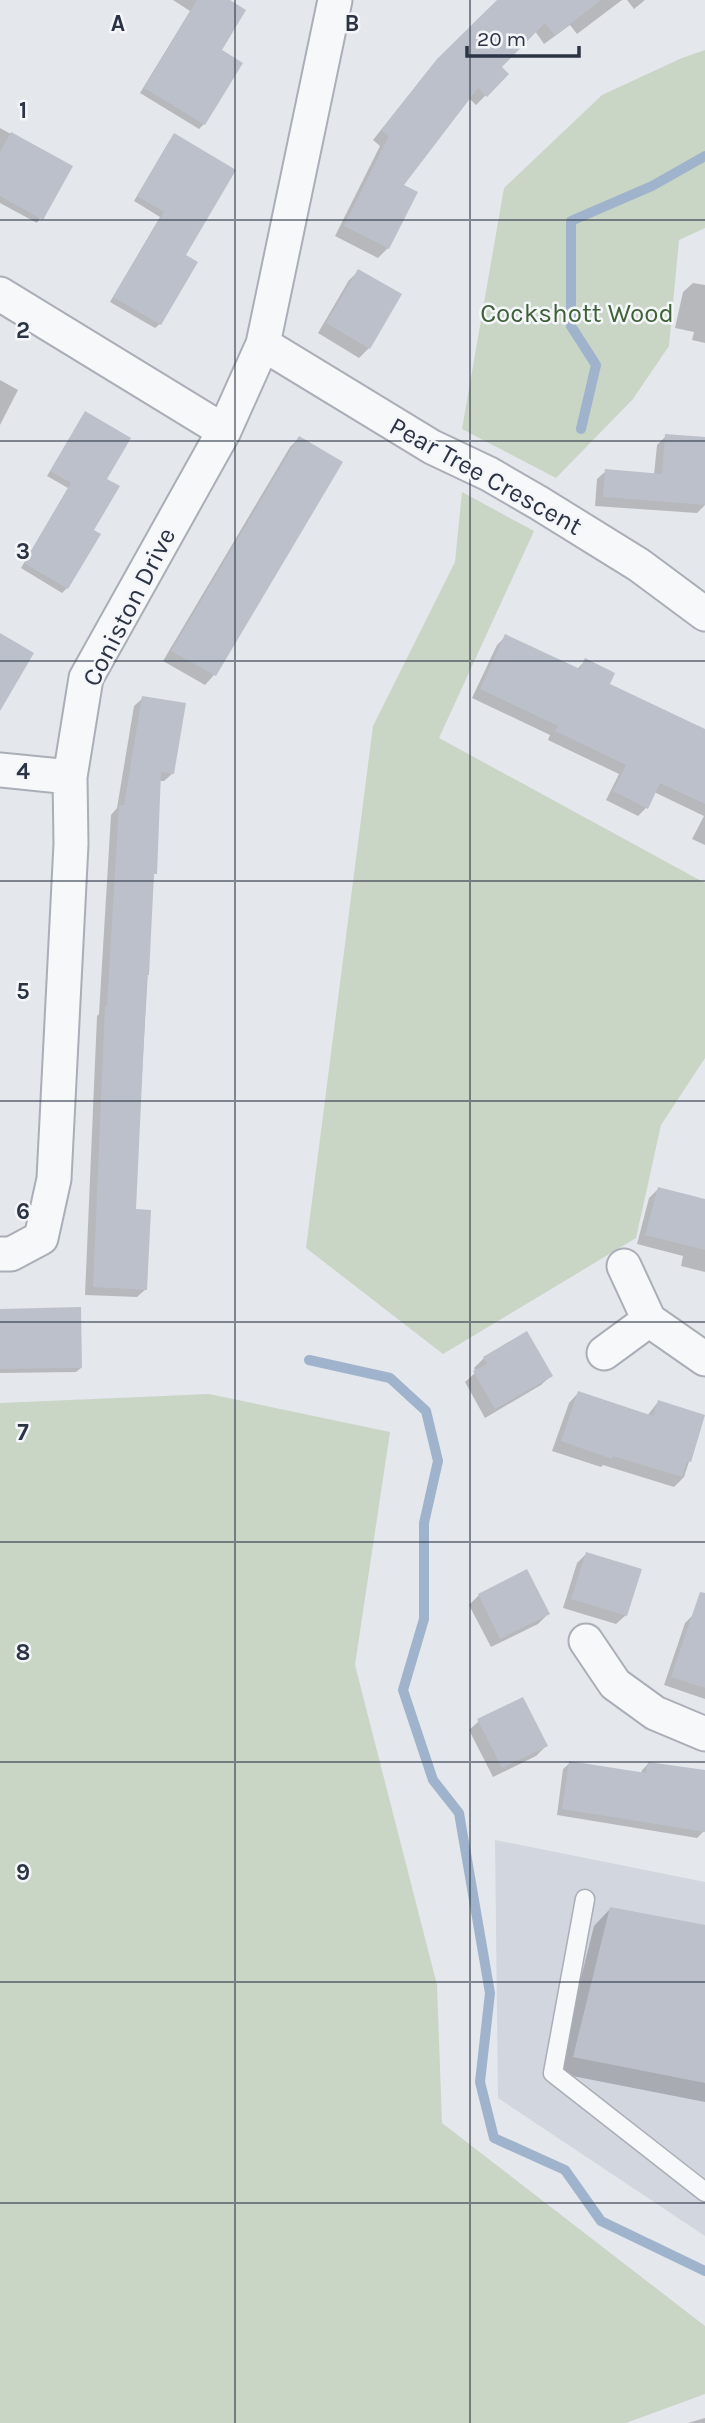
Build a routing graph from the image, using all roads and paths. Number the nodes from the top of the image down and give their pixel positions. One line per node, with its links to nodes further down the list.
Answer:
1 (335, 0): 3 (street, Coniston Drive)
2 (0, 294): 4 (street)
3 (263, 344): 4 (street, Coniston Drive); 5 (street, Pear Tree Crescent)
4 (223, 431): 7 (street, Coniston Drive)
5 (705, 614)
6 (0, 770): 7 (street)
7 (70, 777): 8 (street, Coniston Drive)
8 (0, 1254)
9 (624, 1266): 10 (street)
10 (649, 1320): 11 (street); 12 (street)
11 (604, 1353)
12 (705, 1359)
13 (586, 1640): 14 (street)
14 (705, 1734)
15 (585, 1899): 16 (lane)
16 (705, 2192)

